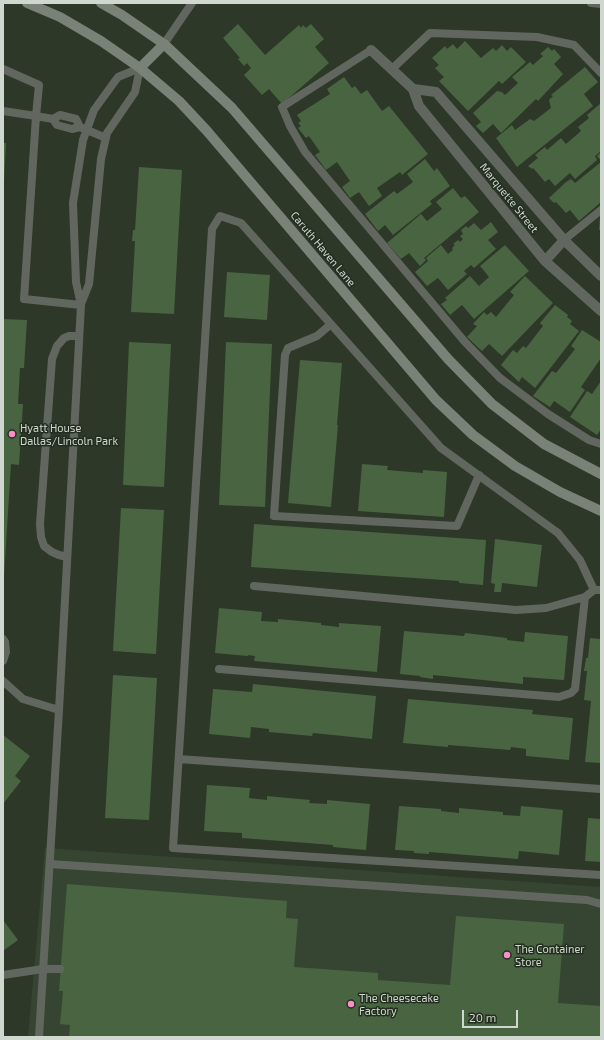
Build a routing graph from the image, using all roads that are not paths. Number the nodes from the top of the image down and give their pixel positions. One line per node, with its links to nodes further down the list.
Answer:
1 (27, 3): 8 (main road, Caruth Haven Lane)
2 (101, 3): 6 (main road, Caruth Haven Lane)
3 (192, 3): 6 (lane)
4 (591, 3): 5 (lane)
5 (601, 4)
6 (164, 44): 8 (main road); 26 (main road, Caruth Haven Lane)
7 (371, 50): 10 (street, Marquette Street); 25 (lane)
8 (140, 68): 15 (lane); 16 (lane); 28 (main road, Caruth Haven Lane)
9 (3, 69): 14 (lane)
10 (392, 69): 11 (lane); 12 (street, Marquette Street)
11 (601, 73)
12 (413, 88): 18 (street, Marquette Street); 19 (street, Marquette Street)
13 (3, 111): 14 (lane)
14 (36, 116): 15 (lane); 21 (lane)
15 (84, 128): 16 (lane); 21 (lane)
16 (106, 138): 21 (lane)
17 (601, 210): 18 (lane)
18 (564, 240): 19 (street); 20 (street, Marquette Street)
19 (545, 261): 22 (street, Marquette Street)
20 (601, 276)
21 (81, 305): 24 (lane)
22 (601, 311)
23 (331, 324): 27 (lane); 27 (lane); 38 (lane)
24 (79, 336): 29 (lane); 29 (lane)
25 (601, 444)
26 (601, 474)
27 (479, 475): 31 (lane)
28 (601, 511)
29 (67, 557): 37 (lane)
30 (254, 586): 32 (lane)
31 (598, 590): 32 (lane)
32 (585, 597): 35 (lane)
33 (3, 639): 34 (lane)
34 (3, 661)
35 (219, 669)
36 (3, 680): 37 (lane)
37 (59, 710): 40 (lane)
38 (179, 759): 39 (lane); 41 (lane)
39 (601, 789)
40 (50, 864): 42 (lane); 43 (lane)
41 (601, 875)
42 (601, 904)
43 (43, 969): 44 (lane); 45 (lane); 46 (lane)
44 (60, 969)
45 (3, 975)
46 (39, 1037)

